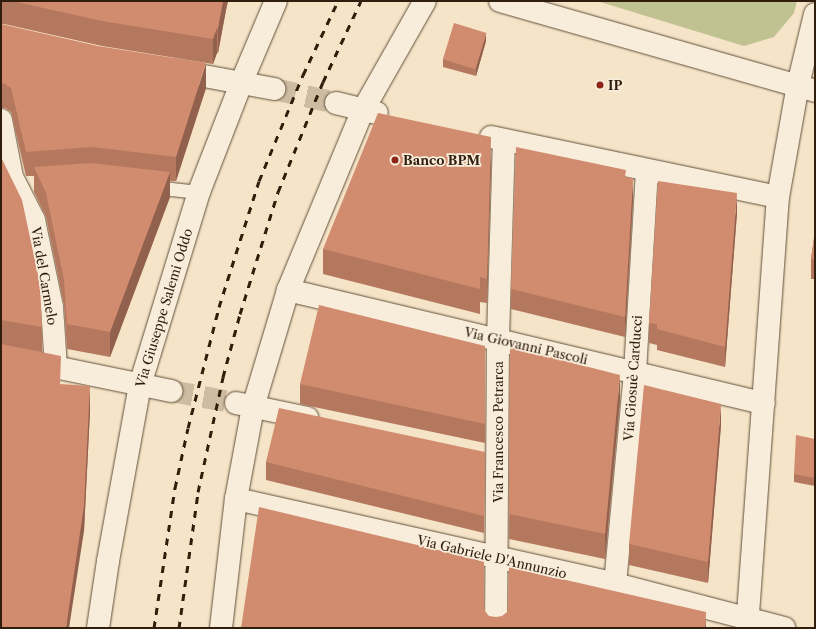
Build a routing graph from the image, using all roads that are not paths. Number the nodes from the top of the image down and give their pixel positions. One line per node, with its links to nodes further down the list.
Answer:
1 (276, 1): 6 (street, Via Giuseppe Salemi Oddo)
2 (425, 1): 10 (street)
3 (500, 1): 7 (street)
4 (815, 14): 7 (street)
5 (160, 68): 6 (street)
6 (242, 82): 8 (street); 17 (street, Via Giuseppe Salemi Oddo)
7 (807, 88): 18 (street)
8 (274, 89)
9 (336, 103): 10 (street)
10 (363, 110): 11 (street); 19 (street)
11 (400, 118)
12 (1, 120): 22 (street, Via del Carmelo)
13 (475, 134): 14 (street)
14 (504, 140): 15 (street); 20 (street, Via Francesco Petrarca)
15 (647, 171): 18 (street); 23 (street, Via Giosuè Carducci)
16 (138, 185): 17 (lane)
17 (199, 192): 24 (street, Via Giuseppe Salemi Oddo)
18 (778, 197): 26 (street)
19 (288, 290): 20 (street, Via Giovanni Pascoli); 27 (street)
20 (498, 339): 23 (street, Via Giovanni Pascoli); 30 (street, Via Francesco Petrarca)
21 (1, 356): 22 (street)
22 (56, 367): 24 (street)
23 (635, 372): 26 (street, Via Giovanni Pascoli); 33 (street, Via Giosuè Carducci)
24 (140, 385): 25 (street); 35 (street, Via Giuseppe Salemi Oddo)
25 (171, 391)
26 (764, 403): 34 (street)
27 (244, 405): 28 (street); 31 (street)
28 (330, 423)
29 (475, 454): 30 (street)
30 (498, 459): 32 (street, Via Francesco Petrarca)
31 (236, 498): 32 (street, Via Gabriele D'Annunzio); 36 (street)
32 (497, 559): 33 (street, Via Gabriele D'Annunzio); 37 (street, Via Francesco Petrarca)
33 (615, 584): 34 (street, Via Gabriele D'Annunzio)
34 (747, 623): 38 (street, Via Gabriele D'Annunzio)
35 (98, 628)
36 (222, 628)
37 (496, 628)
38 (784, 628)

